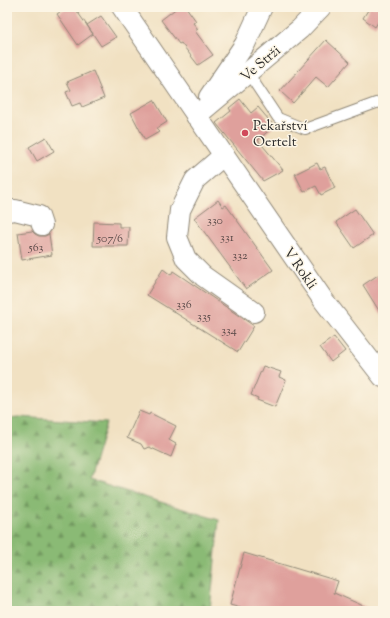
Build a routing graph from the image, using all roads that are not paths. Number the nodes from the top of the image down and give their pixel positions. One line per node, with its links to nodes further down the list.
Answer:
1 (122, 7): 6 (street, V Rokli)
2 (262, 7): 6 (street)
3 (321, 7): 4 (street, Ve Strži)
4 (248, 73): 5 (lane); 6 (street, Ve Strži)
5 (383, 102)
6 (196, 116): 7 (street, V Rokli)
7 (224, 155): 10 (street); 11 (street, V Rokli)
8 (7, 211): 9 (street)
9 (42, 225)
10 (254, 312)
11 (383, 377)

